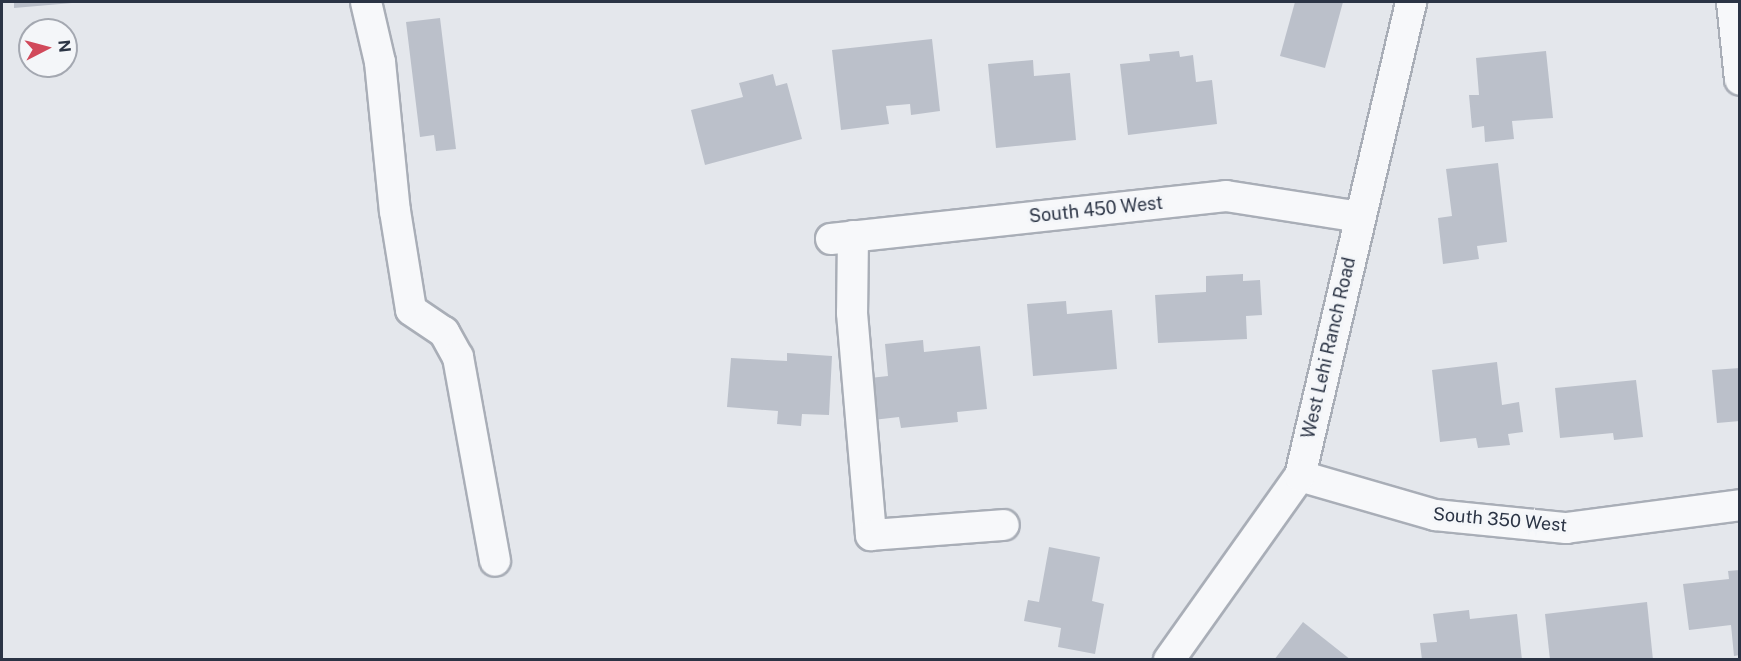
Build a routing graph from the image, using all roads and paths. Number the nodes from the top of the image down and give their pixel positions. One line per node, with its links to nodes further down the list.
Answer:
1 (366, 2): 9 (street)
2 (1411, 2): 5 (street, West Lehi Ranch Road)
3 (1732, 2): 4 (street)
4 (1740, 80)
5 (1359, 217): 6 (street, West Lehi Ranch Road); 8 (street, South 450 West)
6 (1300, 476): 7 (street, South 350 West); 10 (street, West Lehi Ranch Road)
7 (1740, 505)
8 (1004, 525)
9 (495, 561)
10 (1169, 660)

